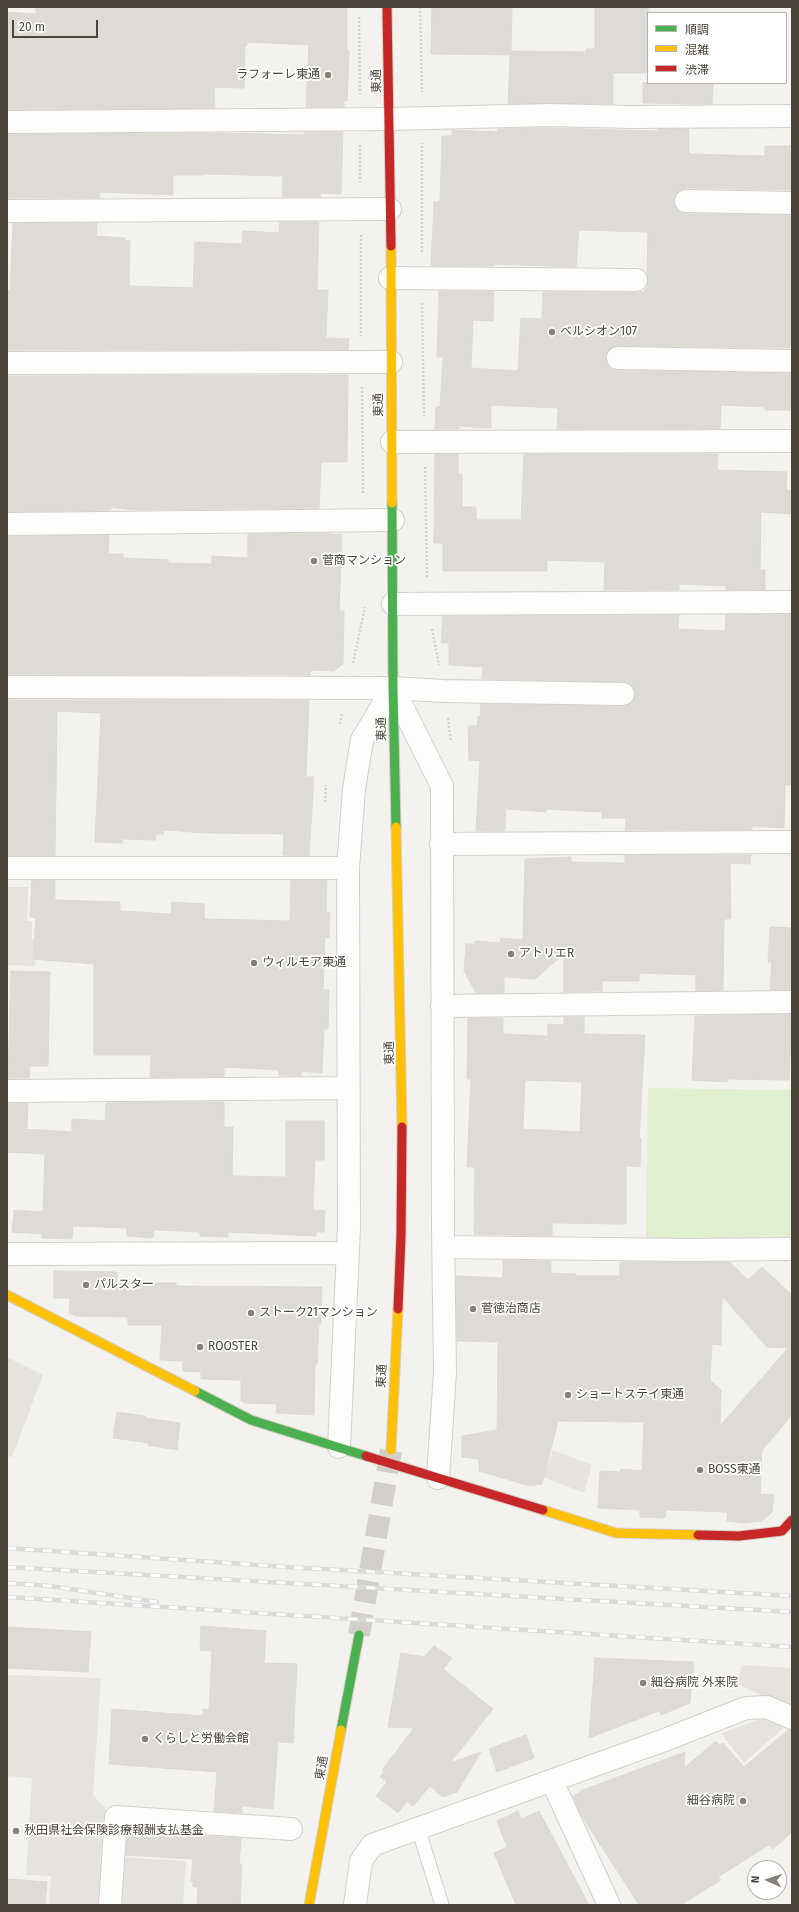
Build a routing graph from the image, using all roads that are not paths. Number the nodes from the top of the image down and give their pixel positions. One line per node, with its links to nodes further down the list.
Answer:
1 (387, 7): 3 (street, 東通)
2 (792, 116): 3 (street)
3 (390, 119): 4 (street); 7 (street, 東通)
4 (7, 122)
5 (686, 201): 6 (street)
6 (792, 203)
7 (390, 208): 8 (street); 9 (street, 東通)
8 (7, 211)
9 (390, 278): 10 (street); 13 (street, 東通)
10 (636, 280)
11 (618, 358): 12 (street)
12 (792, 361)
13 (391, 362): 14 (street); 15 (street, 東通)
14 (7, 363)
15 (392, 442): 16 (street); 17 (street, 東通)
16 (792, 442)
17 (392, 520): 18 (street); 20 (street, 東通)
18 (7, 524)
19 (792, 602): 20 (street)
20 (393, 604): 22 (street, 東通)
21 (7, 687): 22 (street)
22 (393, 688): 23 (street); 25 (street); 27 (street); 38 (street, 東通)
23 (623, 694)
24 (792, 842): 25 (street)
25 (441, 844): 29 (street)
26 (7, 868): 27 (street)
27 (348, 868): 30 (street)
28 (792, 1002): 29 (street)
29 (442, 1006): 32 (street)
30 (348, 1088): 31 (street); 34 (street)
31 (7, 1091)
32 (444, 1247): 33 (street); 39 (street)
33 (792, 1249)
34 (347, 1253): 35 (street); 37 (street)
35 (7, 1254)
36 (7, 1295): 37 (street)
37 (339, 1447): 39 (street)
38 (391, 1450)
39 (438, 1478): 40 (street)
40 (792, 1520)
41 (358, 1636): 47 (street, 東通)
42 (792, 1718): 43 (street)
43 (552, 1781): 44 (street); 50 (street)
44 (418, 1828): 48 (street); 49 (lane)
45 (291, 1829): 46 (street)
46 (110, 1905)
47 (309, 1905)
48 (355, 1905)
49 (442, 1905)
50 (609, 1905)

